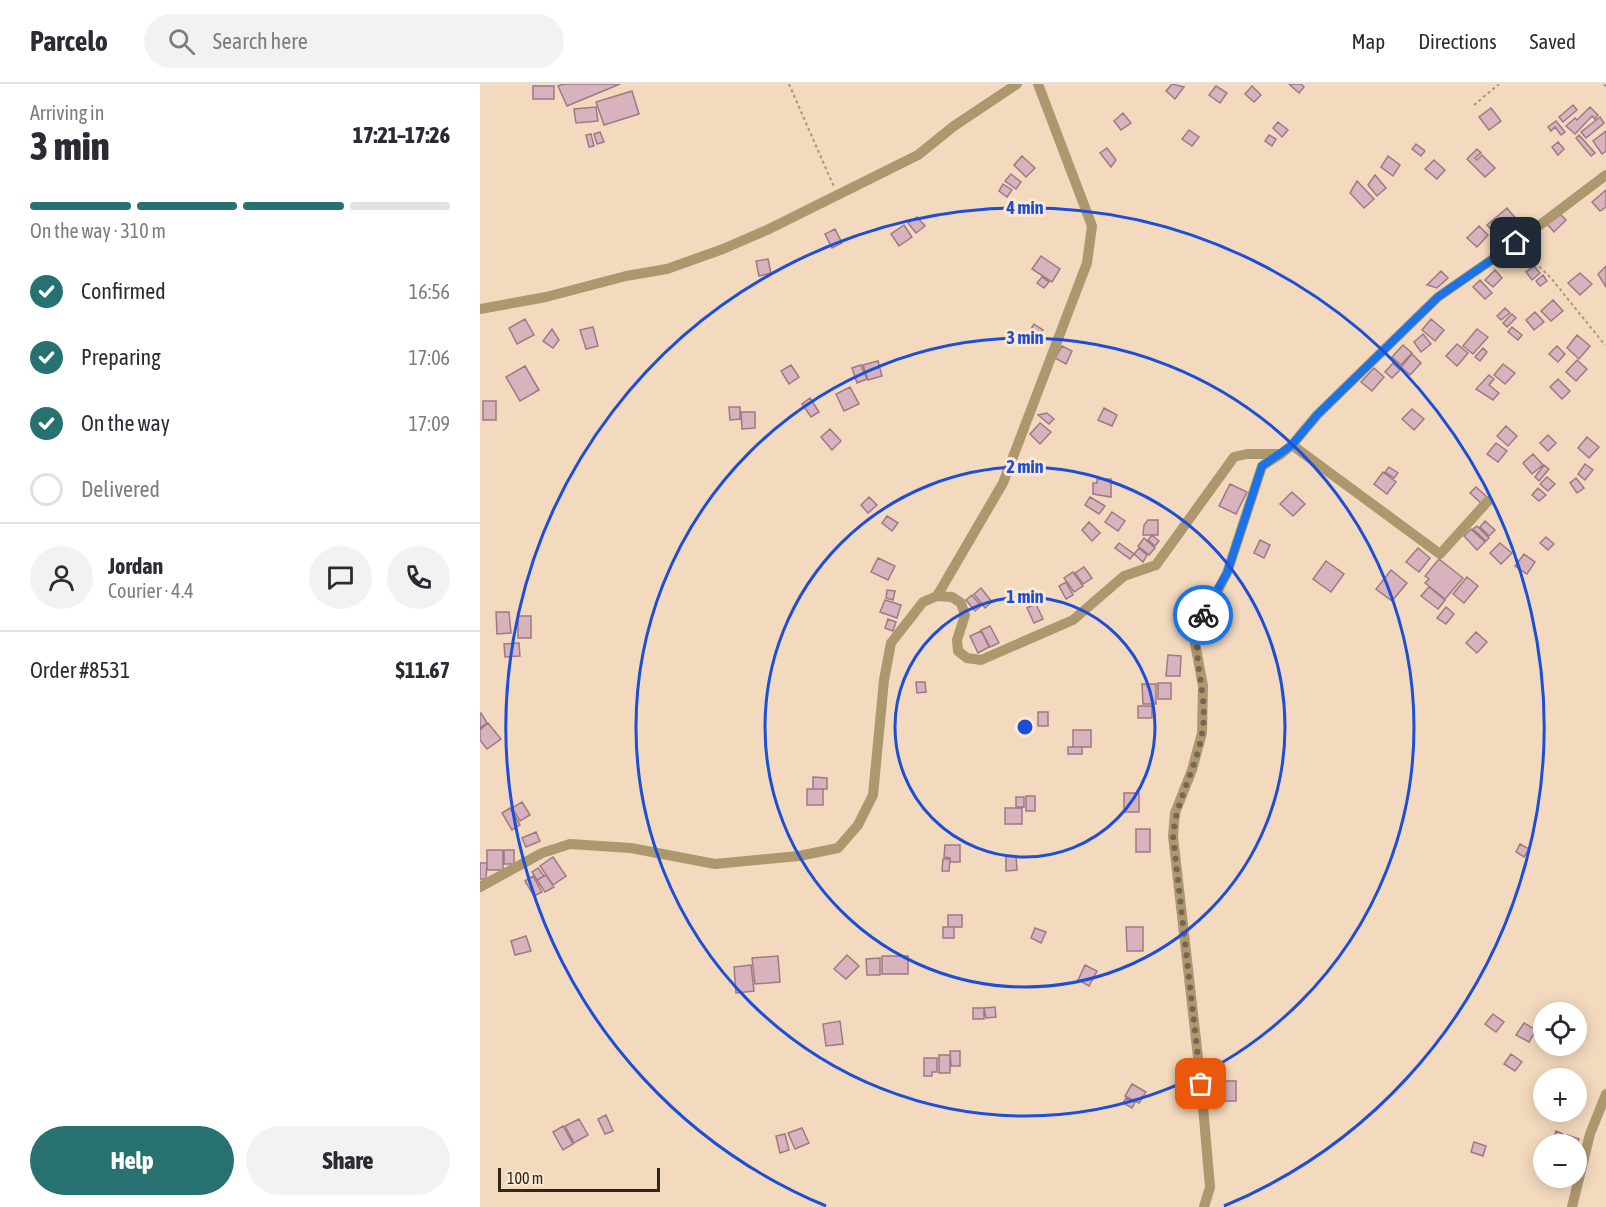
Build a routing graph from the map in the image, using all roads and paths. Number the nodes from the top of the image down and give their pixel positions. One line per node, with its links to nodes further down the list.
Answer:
1 (789, 84): 7 (path)
2 (1017, 84): 7 (street)
3 (1038, 84): 14 (street)
4 (1499, 84): 5 (path)
5 (1474, 105)
6 (1606, 175): 8 (street)
7 (838, 195): 9 (street)
8 (1516, 243): 10 (path); 11 (street)
9 (480, 309)
10 (1605, 345)
11 (1292, 445): 12 (street); 13 (street)
12 (1281, 454): 14 (street); 17 (street)
13 (1488, 501)
14 (937, 596): 15 (street)
15 (480, 887)
16 (1606, 1094): 18 (street)
17 (1204, 1207)
18 (1572, 1207)

